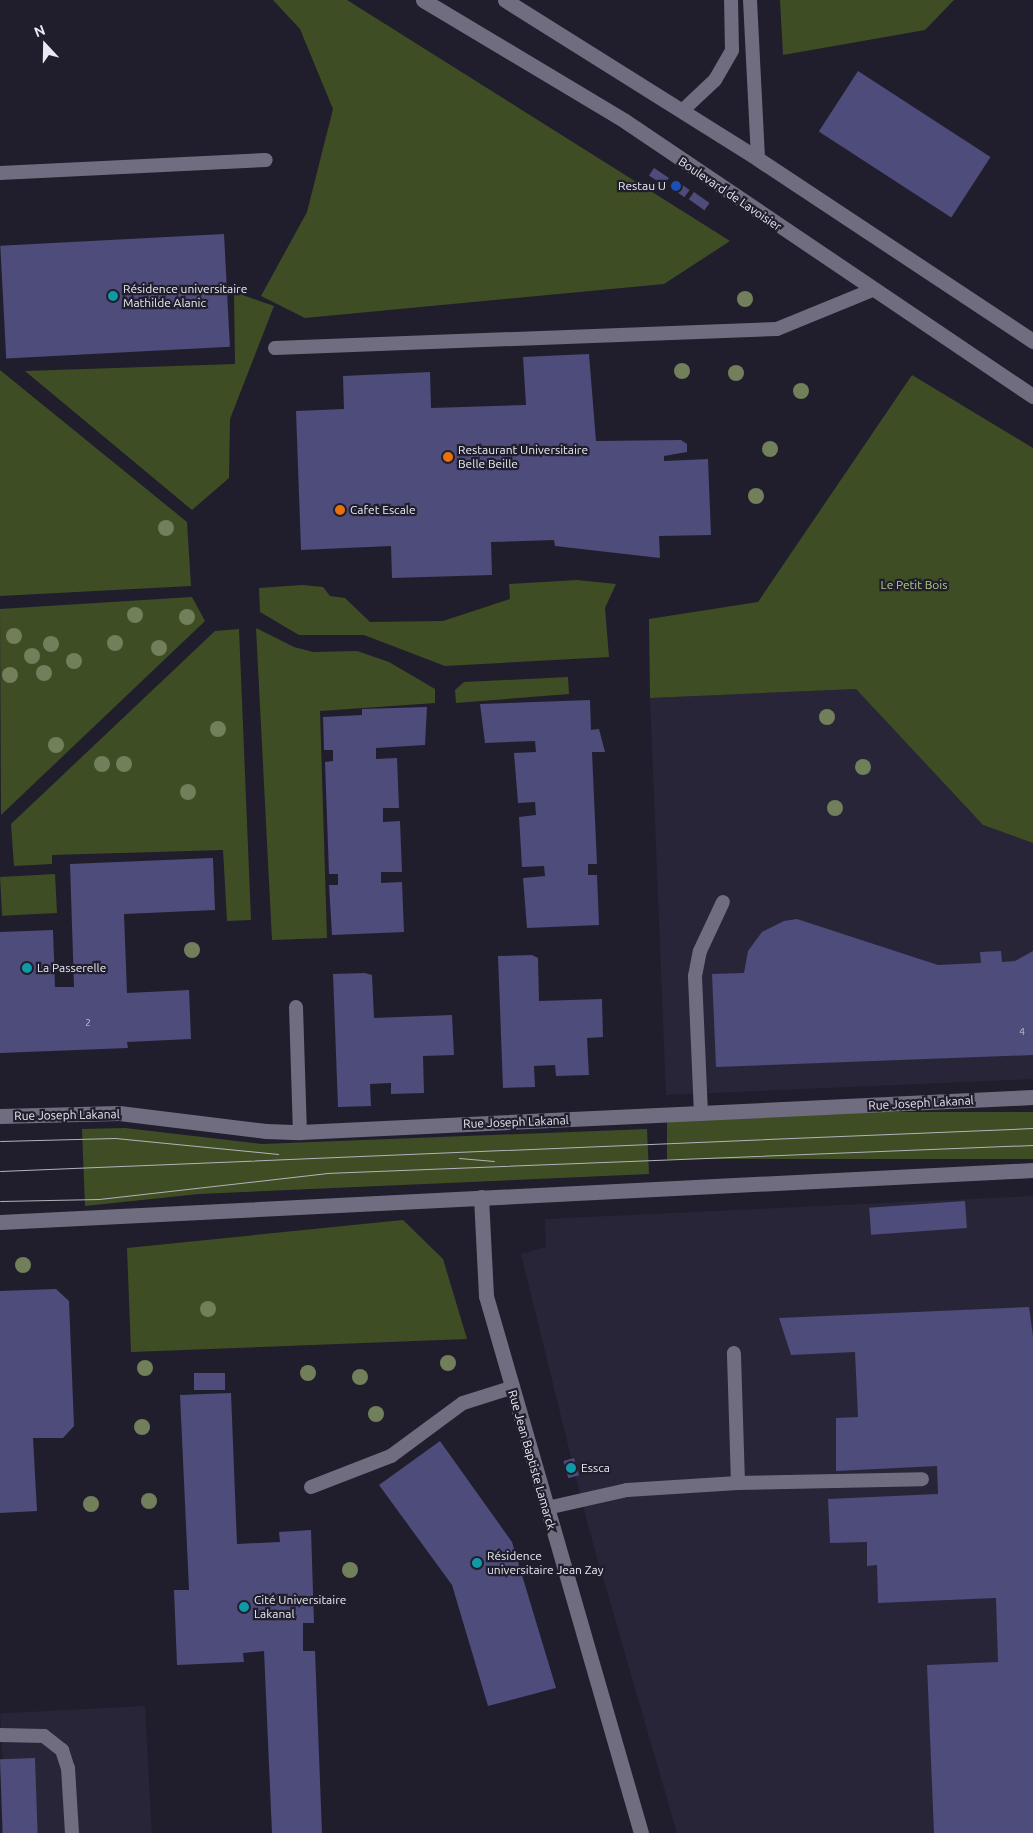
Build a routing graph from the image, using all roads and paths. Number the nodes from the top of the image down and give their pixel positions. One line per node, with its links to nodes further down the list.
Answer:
1 (422, 0): 9 (street, Boulevard de Lavoisier)
2 (505, 0): 5 (street)
3 (731, 0): 5 (lane)
4 (750, 0): 6 (lane)
5 (682, 111): 6 (street)
6 (758, 159): 10 (street)
7 (266, 160): 8 (lane)
8 (0, 174)
9 (872, 290): 11 (lane); 12 (street, Boulevard de Lavoisier)
10 (1033, 341)
11 (275, 348)
12 (1033, 396)
13 (723, 902): 16 (lane)
14 (296, 1007): 18 (lane)
15 (1033, 1097): 16 (street, Rue Joseph Lakanal)
16 (701, 1114): 18 (street, Rue Joseph Lakanal)
17 (0, 1116): 18 (street, Rue Joseph Lakanal)
18 (300, 1132)
19 (1033, 1170): 20 (street)
20 (481, 1197): 21 (street); 23 (street, Rue Jean Baptiste Lamarck)
21 (0, 1222)
22 (734, 1353): 25 (lane)
23 (511, 1388): 26 (lane); 27 (street, Rue Jean Baptiste Lamarck)
24 (922, 1479): 25 (lane)
25 (738, 1483): 27 (lane)
26 (311, 1487)
27 (547, 1508): 30 (street, Rue Jean Baptiste Lamarck)
28 (0, 1735): 29 (lane)
29 (72, 1833)
30 (641, 1833)

